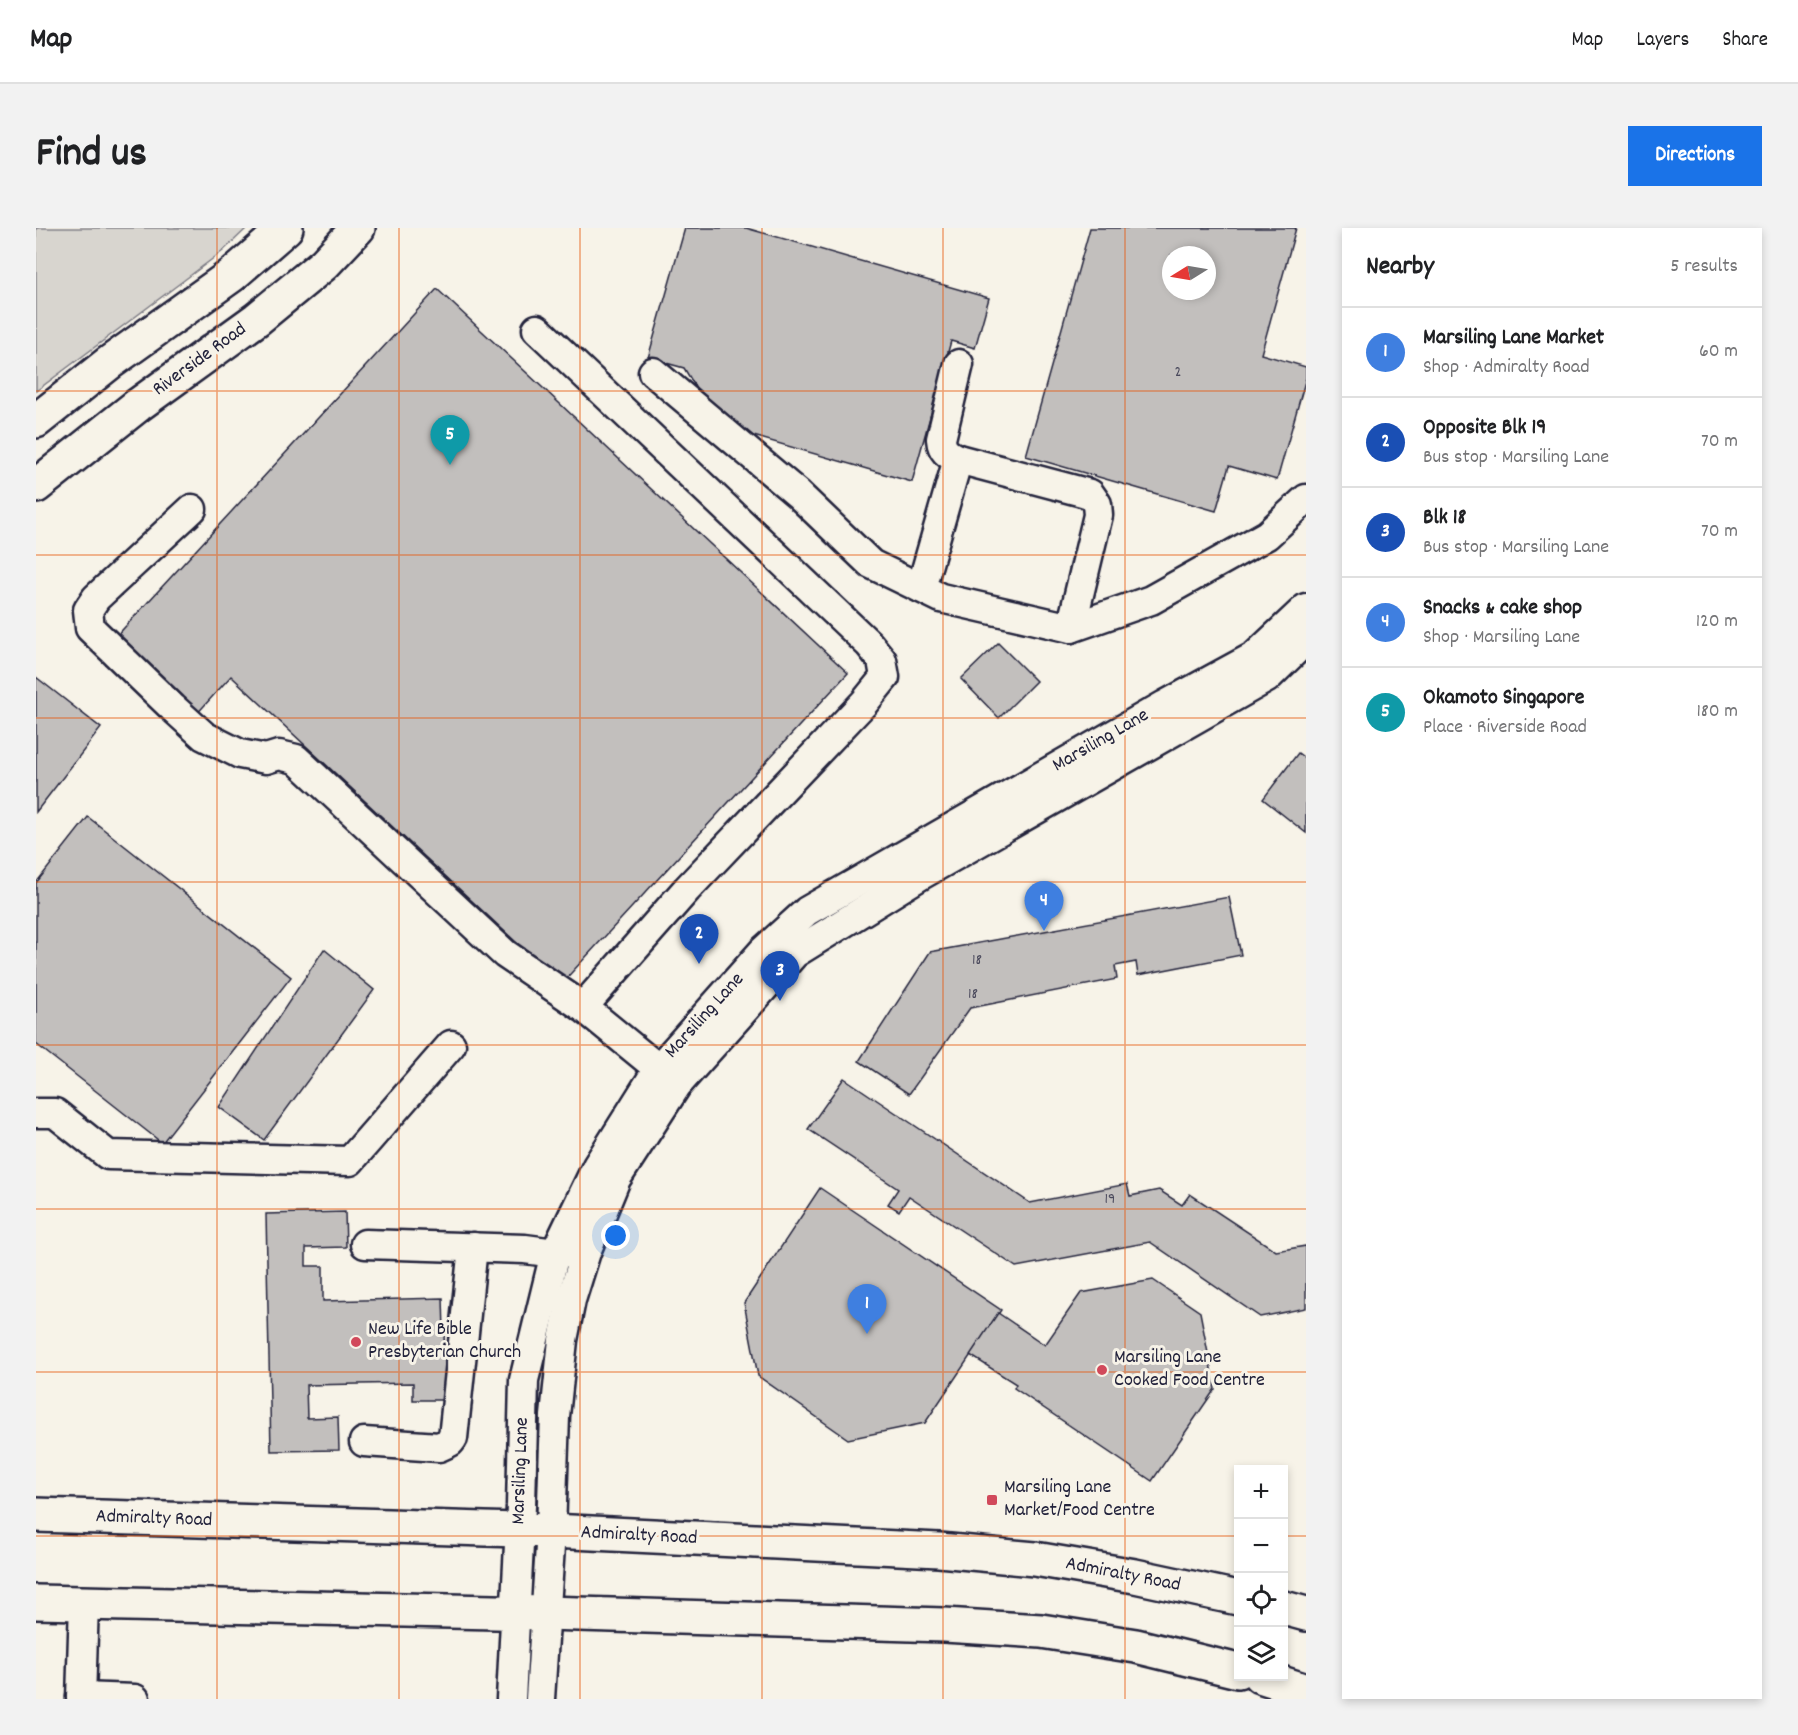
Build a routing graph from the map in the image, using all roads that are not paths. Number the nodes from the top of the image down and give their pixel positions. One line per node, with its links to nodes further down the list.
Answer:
1 (286, 228): 6 (main road)
2 (358, 228): 8 (main road, Riverside Road)
3 (537, 329): 16 (street)
4 (959, 364): 7 (street)
5 (653, 372): 11 (street)
6 (36, 421)
7 (958, 459): 11 (street); 13 (street)
8 (36, 486)
9 (1306, 499): 13 (street)
10 (192, 509): 16 (street)
11 (921, 588): 13 (street)
12 (1306, 608): 15 (street, Marsiling Lane)
13 (1071, 628)
14 (1306, 640): 15 (street, Marsiling Lane)
15 (1171, 716): 18 (street, Marsiling Lane)
16 (583, 1007): 18 (street)
17 (451, 1045): 19 (street)
18 (668, 1077): 22 (street, Marsiling Lane); 23 (street, Marsiling Lane)
19 (36, 1113)
20 (365, 1244): 21 (street)
21 (473, 1247): 23 (street); 24 (street)
22 (586, 1252): 23 (street); 26 (street, Marsiling Lane)
23 (555, 1253): 26 (street, Marsiling Lane)
24 (364, 1442)
25 (36, 1515): 26 (main road, Admiralty Road)
26 (535, 1531): 27 (main road, Admiralty Road); 31 (street, Marsiling Lane)
27 (1234, 1597)
28 (36, 1602): 29 (main road)
29 (84, 1602): 31 (main road); 36 (street)
30 (1288, 1609): 32 (main road)
31 (530, 1612): 33 (main road); 38 (street, Marsiling Lane); 39 (street, Marsiling Lane)
32 (1306, 1614)
33 (1234, 1670)
34 (1273, 1681): 35 (main road)
35 (1306, 1691)
36 (81, 1698): 37 (street)
37 (135, 1699)
38 (511, 1699)
39 (540, 1699)

